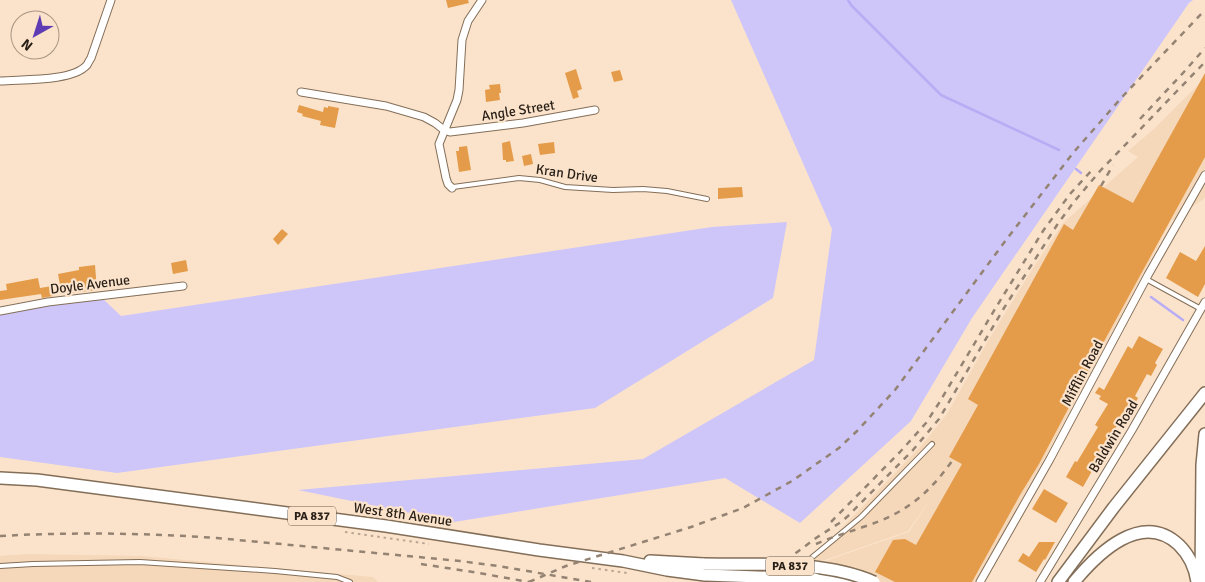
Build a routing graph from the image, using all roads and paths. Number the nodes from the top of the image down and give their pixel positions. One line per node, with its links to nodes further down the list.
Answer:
1 (111, 0): 3 (street)
2 (482, 0): 6 (street)
3 (0, 81)
4 (301, 92): 6 (street)
5 (595, 110): 6 (street, Angle Street)
6 (444, 130): 8 (street)
7 (1205, 176): 10 (street, Mifflin Road)
8 (452, 188): 9 (lane, Kran Drive)
9 (707, 199)
10 (1146, 279): 13 (lane); 32 (street, Mifflin Road)
11 (183, 286): 14 (street, Doyle Avenue)
12 (1205, 302): 13 (street, Baldwin Road)
13 (1201, 309): 33 (street, Baldwin Road)
14 (0, 311)
15 (1205, 393): 34 (main road)
16 (1205, 434): 26 (main road)
17 (932, 444): 24 (lane)
18 (0, 478): 23 (main road, West 8th Avenue / PA 837)
19 (345, 532): 20 (path)
20 (434, 545)
21 (0, 566): 27 (lane)
22 (592, 568): 25 (path)
23 (704, 569): 29 (main road, PA 837, bridge); 31 (main road, PA 837, bridge)
24 (799, 571): 28 (lane); 30 (street)
25 (628, 573)
26 (1199, 579): 35 (main road)
27 (350, 582)
28 (782, 582)
29 (830, 582)
30 (849, 582)
31 (874, 582)
32 (980, 582)
33 (1040, 582)
34 (1058, 582)
35 (1074, 582)

